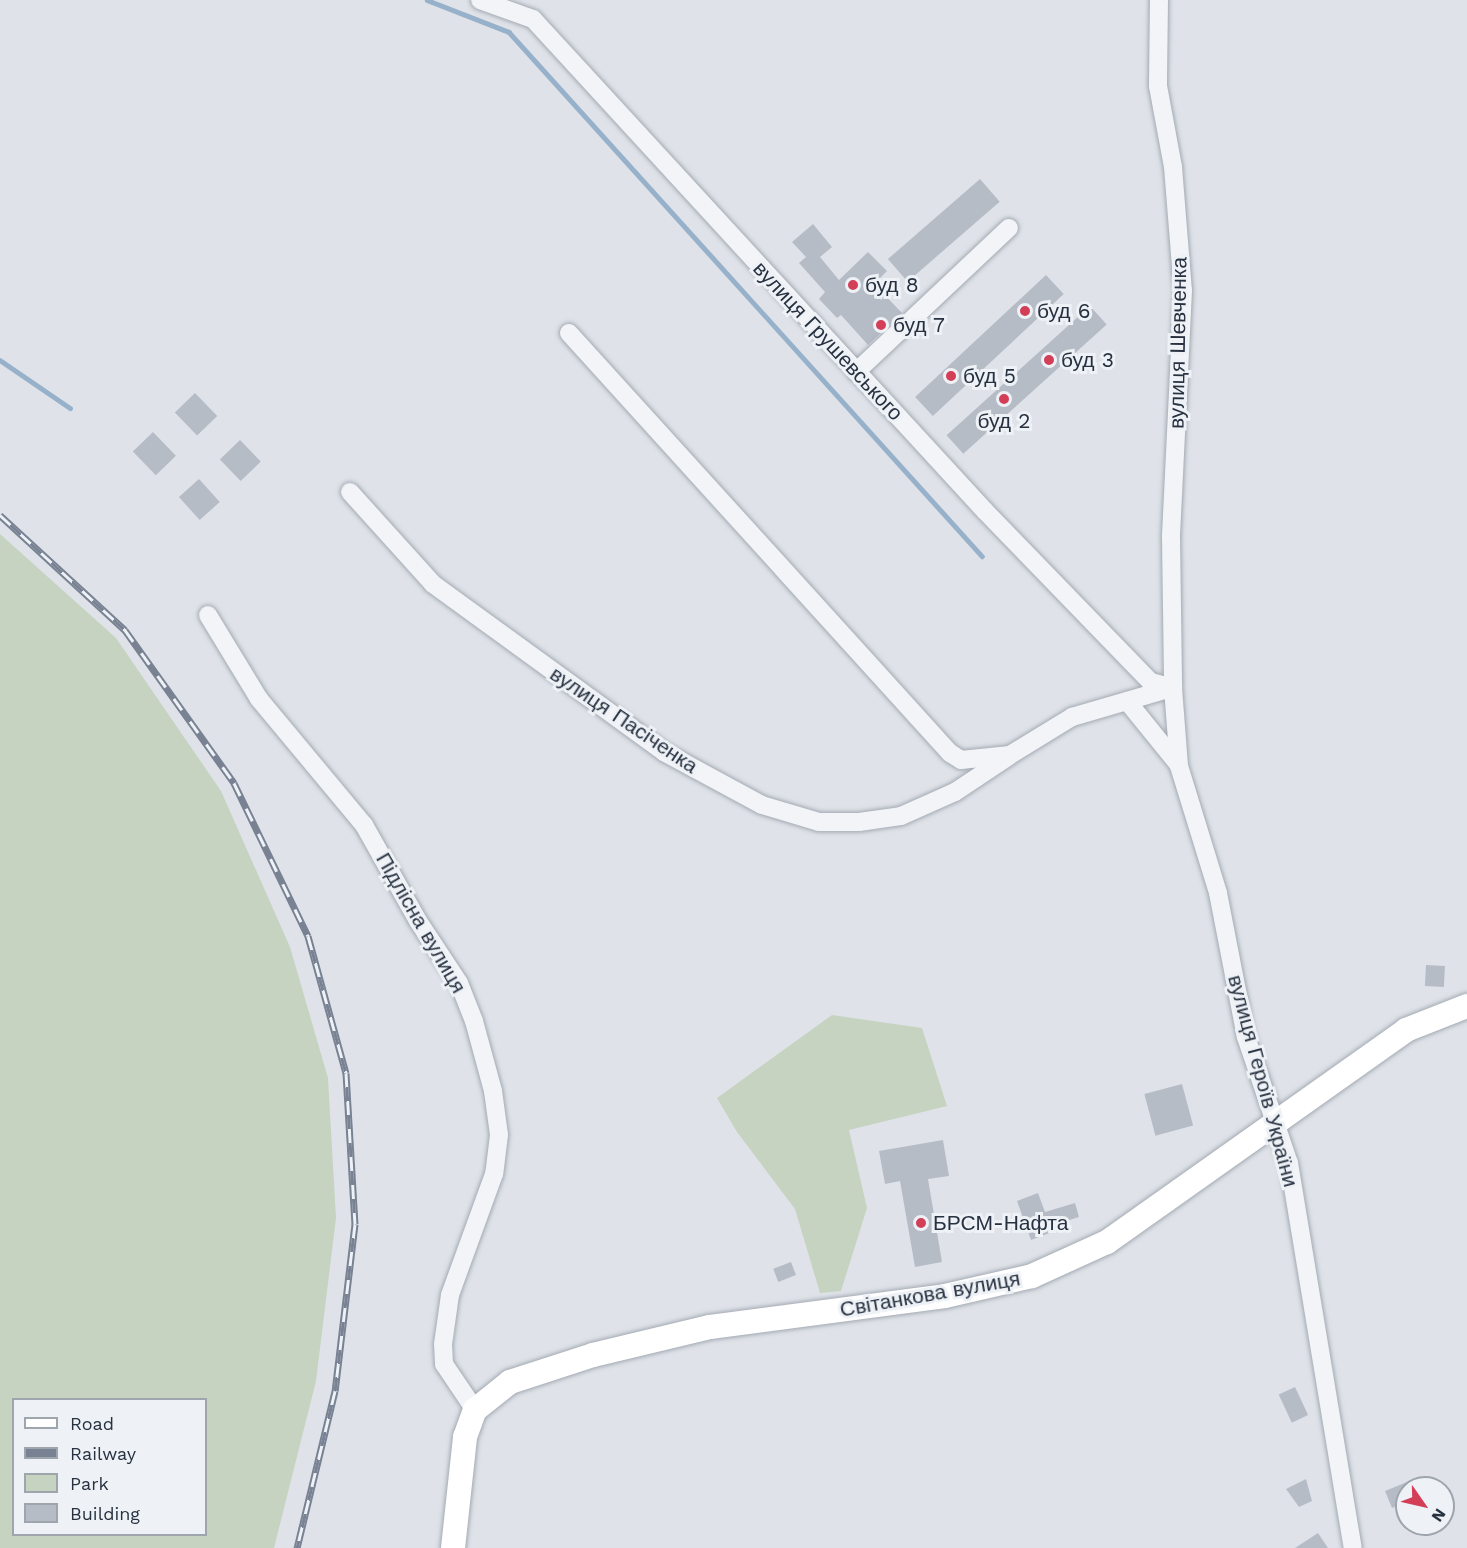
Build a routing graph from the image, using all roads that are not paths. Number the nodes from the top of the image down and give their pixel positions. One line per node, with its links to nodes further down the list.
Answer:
1 (480, 0): 5 (street, вулиця Грушевського)
2 (1159, 0): 8 (street, вулиця Шевченка)
3 (1009, 228): 5 (street)
4 (569, 333): 10 (street, вулиця Пасіченка)
5 (856, 372): 8 (street, вулиця Грушевського)
6 (350, 492): 10 (street, вулиця Пасіченка)
7 (208, 615): 14 (street, Підлісна вулиця)
8 (1173, 688): 9 (street, вулиця Пасіченка); 11 (street, вулиця Героїв України)
9 (1127, 701): 10 (street, вулиця Пасіченка); 11 (street)
10 (1010, 755)
11 (1179, 766): 13 (street, вулиця Героїв України)
12 (1467, 1006): 13 (main road, Світанкова вулиця)
13 (1278, 1120): 14 (main road, Світанкова вулиця); 16 (street, вулиця Героїв України)
14 (476, 1410): 15 (main road)
15 (453, 1548)
16 (1353, 1548)

